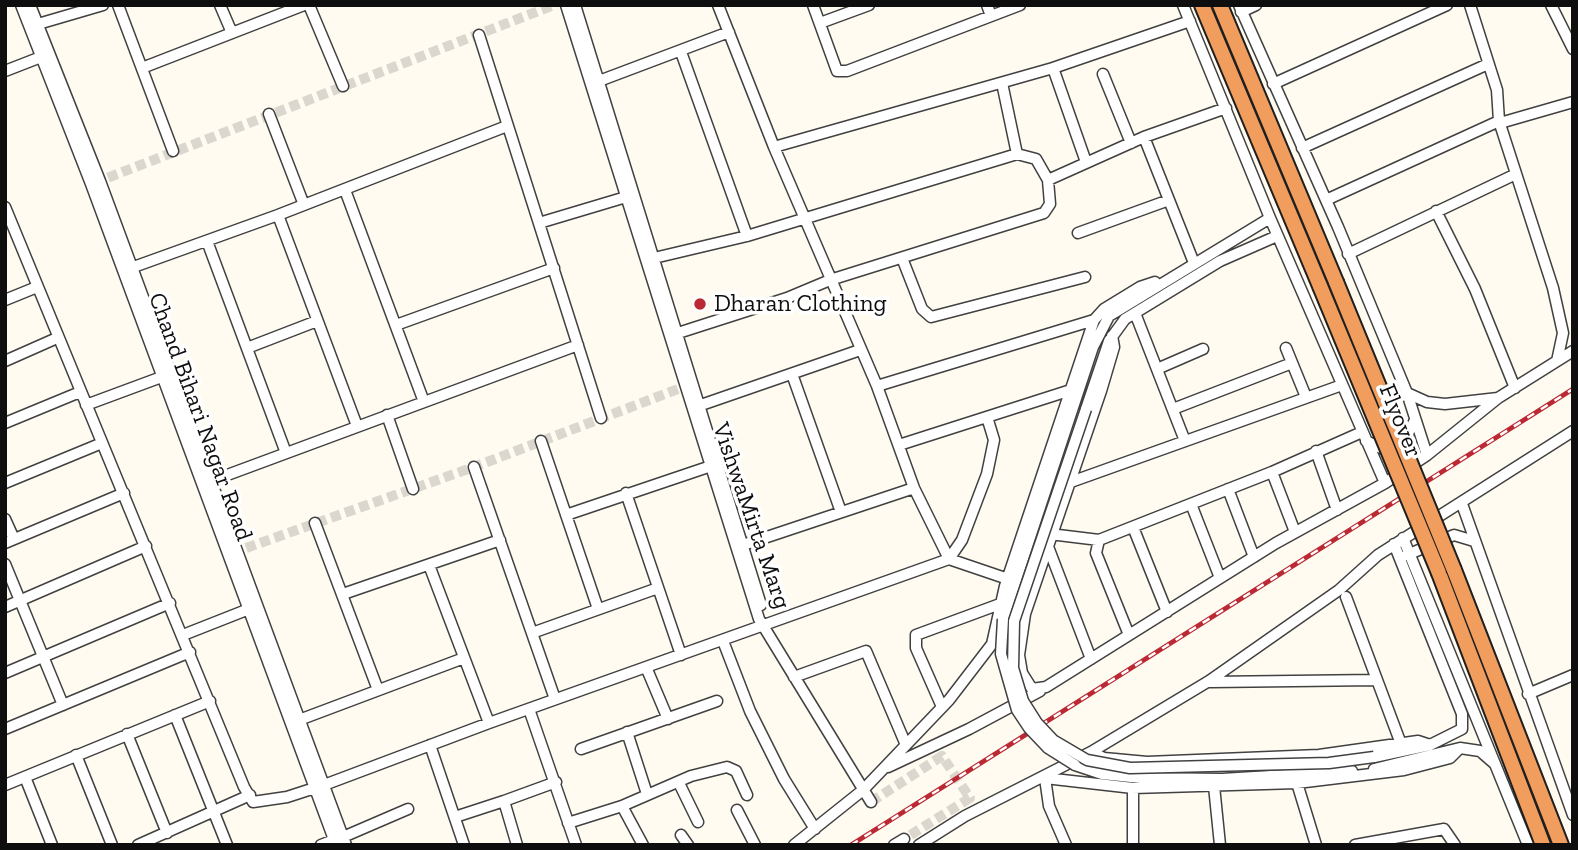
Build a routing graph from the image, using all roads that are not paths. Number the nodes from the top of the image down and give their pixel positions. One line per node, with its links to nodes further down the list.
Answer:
1 (21, 5): 31 (street, Chand Bihari Nagar Road)
2 (30, 5): 25 (street, Chand Bihari Nagar Road)
3 (103, 5): 25 (street)
4 (118, 5): 33 (street)
5 (220, 5): 27 (street)
6 (307, 5): 27 (street); 40 (street)
7 (566, 5): 56 (street, VishwaMirta Marg)
8 (575, 5): 37 (street, VishwaMirta Marg)
9 (718, 5): 26 (street)
10 (813, 5): 24 (street)
11 (869, 5): 24 (street)
12 (987, 5): 22 (street)
13 (1020, 5): 22 (street)
14 (1183, 5): 23 (street)
15 (1202, 5): 161 (highway, Flyover, bridge)
16 (1220, 5): 161 (highway, Flyover, bridge)
17 (1256, 5): 21 (street)
18 (1447, 5): 39 (street)
19 (1551, 5): 29 (street)
20 (1473, 6): 32 (street)
21 (1240, 8): 39 (street)
22 (991, 16): 24 (street)
23 (1190, 21): 34 (street); 42 (street)
24 (820, 23)
25 (38, 24): 75 (street, Chand Bihari Nagar Road)
26 (729, 32): 30 (street); 48 (street)
27 (232, 33): 33 (street)
28 (479, 35): 45 (street)
29 (1573, 50)
30 (681, 52): 37 (street); 67 (street)
31 (41, 58): 35 (street); 75 (street, Chand Bihari Nagar Road)
32 (1488, 64): 44 (street); 49 (street)
33 (142, 68): 50 (street)
34 (1053, 68): 38 (street); 52 (street)
35 (5, 71)
36 (1103, 74): 47 (street)
37 (599, 81): 71 (street, VishwaMirta Marg)
38 (1002, 83): 48 (street); 51 (street)
39 (1273, 84): 49 (street)
40 (343, 86)
41 (1573, 102): 44 (street)
42 (1226, 108): 46 (street); 64 (street)
43 (269, 114): 59 (street)
44 (1500, 122): 53 (street); 58 (street)
45 (507, 126): 55 (street); 65 (street)
46 (1144, 137): 47 (street); 57 (street)
47 (1132, 143): 52 (street)
48 (774, 147): 63 (street)
49 (1302, 148): 58 (street)
50 (173, 151)
51 (1017, 154): 54 (street); 63 (street)
52 (1086, 162): 54 (street)
53 (1516, 174): 61 (street); 95 (street)
54 (1048, 180): 72 (street)
55 (345, 190): 59 (street); 84 (street)
56 (626, 197): 65 (street); 127 (street, VishwaMirta Marg)
57 (1169, 200): 66 (street); 73 (street)
58 (1326, 200): 70 (street)
59 (304, 205): 62 (street)
60 (5, 207): 79 (street)
61 (1436, 211): 70 (street); 102 (street)
62 (278, 215): 69 (street); 83 (street)
63 (804, 218): 67 (street); 78 (street)
64 (1269, 218): 68 (street); 73 (street)
65 (539, 223): 74 (street)
66 (1078, 233)
67 (747, 236): 71 (street)
68 (1277, 236): 81 (street); 100 (street)
69 (207, 241): 75 (street); 89 (street)
70 (1348, 254): 105 (street)
71 (654, 258): 85 (street, VishwaMirta Marg)
72 (902, 258): 76 (street); 78 (street)
73 (1194, 264): 77 (street)
74 (554, 268): 84 (street); 88 (street)
75 (128, 269): 99 (street, Chand Bihari Nagar Road)
76 (1085, 276)
77 (1172, 276): 82 (street); 212 (street, bridge)
78 (830, 280): 85 (street); 92 (street)
79 (37, 287): 80 (street); 87 (street)
80 (5, 300)
81 (1135, 313): 86 (street); 97 (street)
82 (1094, 320): 101 (street); 103 (street)
83 (317, 321): 89 (street); 117 (street)
84 (396, 325): 108 (street)
85 (678, 333): 110 (street, VishwaMirta Marg)
86 (1112, 336): 132 (street); 211 (street, bridge)
87 (57, 338): 94 (street); 104 (street)
88 (578, 345): 108 (street); 114 (street)
89 (247, 348): 125 (street)
90 (1286, 348): 96 (street)
91 (1203, 349): 97 (street)
92 (860, 350): 98 (street); 101 (street)
93 (1573, 351): 95 (street)
94 (5, 361)
95 (1557, 361): 102 (street)
96 (1292, 363): 106 (street); 111 (street)
97 (1157, 369): 111 (street)
98 (792, 374): 110 (street); 142 (street)
99 (167, 375): 109 (street); 130 (street, Chand Bihari Nagar Road); 171 (street, Chand Bihari Nagar Road)
100 (1342, 385): 106 (street); 119 (street)
101 (877, 386): 123 (street)
102 (1515, 388): 107 (street)
103 (1072, 390): 113 (street); 163 (street)
104 (80, 392): 109 (street); 116 (street)
105 (1407, 393): 107 (street); 115 (street)
106 (1306, 397): 120 (street)
107 (1498, 398): 126 (street)
108 (424, 401): 112 (street)
109 (86, 405): 122 (street)
110 (701, 405): 127 (street, VishwaMirta Marg)
111 (1173, 409): 120 (street)
112 (387, 415): 117 (street); 135 (street)
113 (987, 417): 123 (street); 158 (street)
114 (601, 418)
115 (1416, 420): 119 (street); 126 (street)
116 (5, 423)
117 (357, 426): 125 (street)
118 (1573, 430): 140 (street)
119 (1364, 436): 124 (street); 133 (street)
120 (1185, 441): 132 (street)
121 (541, 442): 143 (street)
122 (102, 443): 131 (street); 137 (street)
123 (900, 445): 134 (street)
124 (1316, 450): 129 (street); 141 (street)
125 (286, 453): 130 (street)
126 (1427, 455): 133 (street)
127 (714, 465): 138 (street); 154 (street, VishwaMirta Marg); 175 (street, VishwaMirta Marg)
128 (474, 467): 149 (street)
129 (1272, 472): 136 (street); 147 (street)
130 (211, 481): 203 (street, Chand Bihari Nagar Road)
131 (5, 483)
132 (1068, 483): 148 (street)
133 (1385, 484): 141 (street)
134 (914, 488): 142 (street); 158 (street)
135 (413, 489)
136 (1228, 489): 139 (street); 157 (street)
137 (124, 493): 151 (street); 155 (street)
138 (626, 493): 143 (street); 164 (street)
139 (1191, 504): 146 (street); 162 (street)
140 (1462, 504): 152 (street); 153 (street)
141 (1337, 510): 147 (street)
142 (841, 512): 154 (street)
143 (566, 515): 172 (street)
144 (5, 519): 151 (street)
145 (315, 523): 165 (street)
146 (1133, 527): 150 (street); 173 (street)
147 (1295, 533): 157 (street)
148 (1049, 539): 150 (street); 174 (street); 185 (street)
149 (500, 540): 160 (street); 176 (street)
150 (1099, 540): 178 (street)
151 (10, 541)
152 (1399, 541): 156 (street); 191 (street)
153 (1474, 541): 156 (street); 194 (street)
154 (743, 545): 175 (street, VishwaMirta Marg)
155 (146, 547): 167 (street); 168 (street)
156 (1405, 556): 211 (street); 216 (street)
157 (1254, 557): 162 (street)
158 (949, 559): 163 (street); 175 (street)
159 (5, 564): 167 (street)
160 (429, 565): 165 (street); 184 (street)
161 (1446, 572): 268 (highway); 269 (highway)
162 (1220, 578): 173 (street)
163 (1008, 579): 169 (street)
164 (658, 588): 172 (street); 182 (street)
165 (343, 594): 193 (street)
166 (1346, 597): 190 (street)
167 (22, 600): 170 (street); 183 (street)
168 (170, 603): 177 (street); 183 (street)
169 (1000, 604): 180 (street); 199 (street)
170 (5, 607)
171 (249, 609): 177 (street); 225 (street, Chand Bihari Nagar Road)
172 (598, 609): 176 (street)
173 (1167, 611): 178 (street)
174 (1023, 625): 180 (street); 192 (street)
175 (765, 626): 179 (street); 189 (street)
176 (532, 633): 195 (street)
177 (183, 635): 181 (street)
178 (1129, 635): 185 (street)
179 (723, 641): 182 (street); 241 (street)
180 (992, 644): 199 (street)
181 (190, 652): 196 (street); 198 (street)
182 (681, 655): 186 (street)
183 (45, 656): 187 (street); 198 (street)
184 (464, 658): 193 (street); 204 (street)
185 (1091, 659): 192 (street)
186 (646, 667): 195 (street); 202 (street)
187 (5, 673)
188 (1573, 675): 194 (street)
189 (794, 677): 210 (street); 227 (street)
190 (1377, 680): 191 (street); 208 (street)
191 (1209, 681): 214 (street)
192 (1046, 687): 217 (street)
193 (378, 690): 203 (street)
194 (1528, 694): 237 (street)
195 (555, 699): 200 (street)
196 (210, 701): 201 (street); 229 (street)
197 (717, 701): 202 (street)
198 (63, 705): 205 (street)
199 (942, 707): 210 (street)
200 (528, 709): 204 (street); 220 (street)
201 (175, 715): 207 (street); 236 (street)
202 (668, 719): 206 (street)
203 (299, 720): 225 (street, Chand Bihari Nagar Road)
204 (489, 723): 209 (street)
205 (5, 729)
206 (626, 733): 213 (street); 228 (street)
207 (127, 734): 215 (street); 242 (street)
208 (1401, 744): 211 (street); 214 (street)
209 (430, 745): 225 (street); 238 (street)
210 (906, 745): 217 (street)
211 (1430, 745)
212 (1460, 748): 216 (street); 222 (street)
213 (581, 749)
214 (1091, 752): 219 (street)
215 (76, 755): 218 (street); 248 (street)
216 (1495, 764): 267 (street)
217 (882, 770): 227 (street)
218 (26, 777): 223 (street); 247 (street)
219 (1045, 778): 226 (street); 260 (street); 261 (street)
220 (556, 782): 231 (street); 240 (street)
221 (679, 783): 228 (street); 230 (street); 239 (street)
222 (1297, 783): 224 (street); 264 (street)
223 (5, 785)
224 (1214, 786): 226 (street); 263 (street)
225 (319, 787): 229 (street); 245 (street, Chand Bihari Nagar Road)
226 (1133, 788): 262 (street)
227 (863, 790): 232 (street); 241 (street)
228 (647, 794): 233 (street)
229 (250, 795): 236 (street)
230 (747, 795)
231 (504, 801): 238 (street); 253 (street)
232 (871, 802)
233 (622, 806): 240 (street); 255 (street)
234 (408, 808): 245 (street)
235 (737, 810): 257 (street)
236 (215, 812): 242 (street); 250 (street)
237 (1573, 815)
238 (454, 817): 252 (street)
239 (698, 822)
240 (568, 823): 254 (street)
241 (815, 829): 258 (street)
242 (167, 833): 249 (street)
243 (681, 835): 256 (street)
244 (904, 839): 259 (street)
245 (340, 842): 251 (street)
246 (1384, 842): 265 (street); 266 (street)
247 (52, 845)
248 (112, 845)
249 (138, 845)
250 (227, 845)
251 (321, 845)
252 (464, 845)
253 (517, 845)
254 (576, 845)
255 (643, 845)
256 (688, 845)
257 (755, 845)
258 (794, 845)
259 (894, 845)
260 (919, 845)
261 (1066, 845)
262 (1133, 845)
263 (1220, 845)
264 (1316, 845)
265 (1355, 845)
266 (1455, 845)
267 (1528, 845)
268 (1543, 845)
269 (1561, 845)

